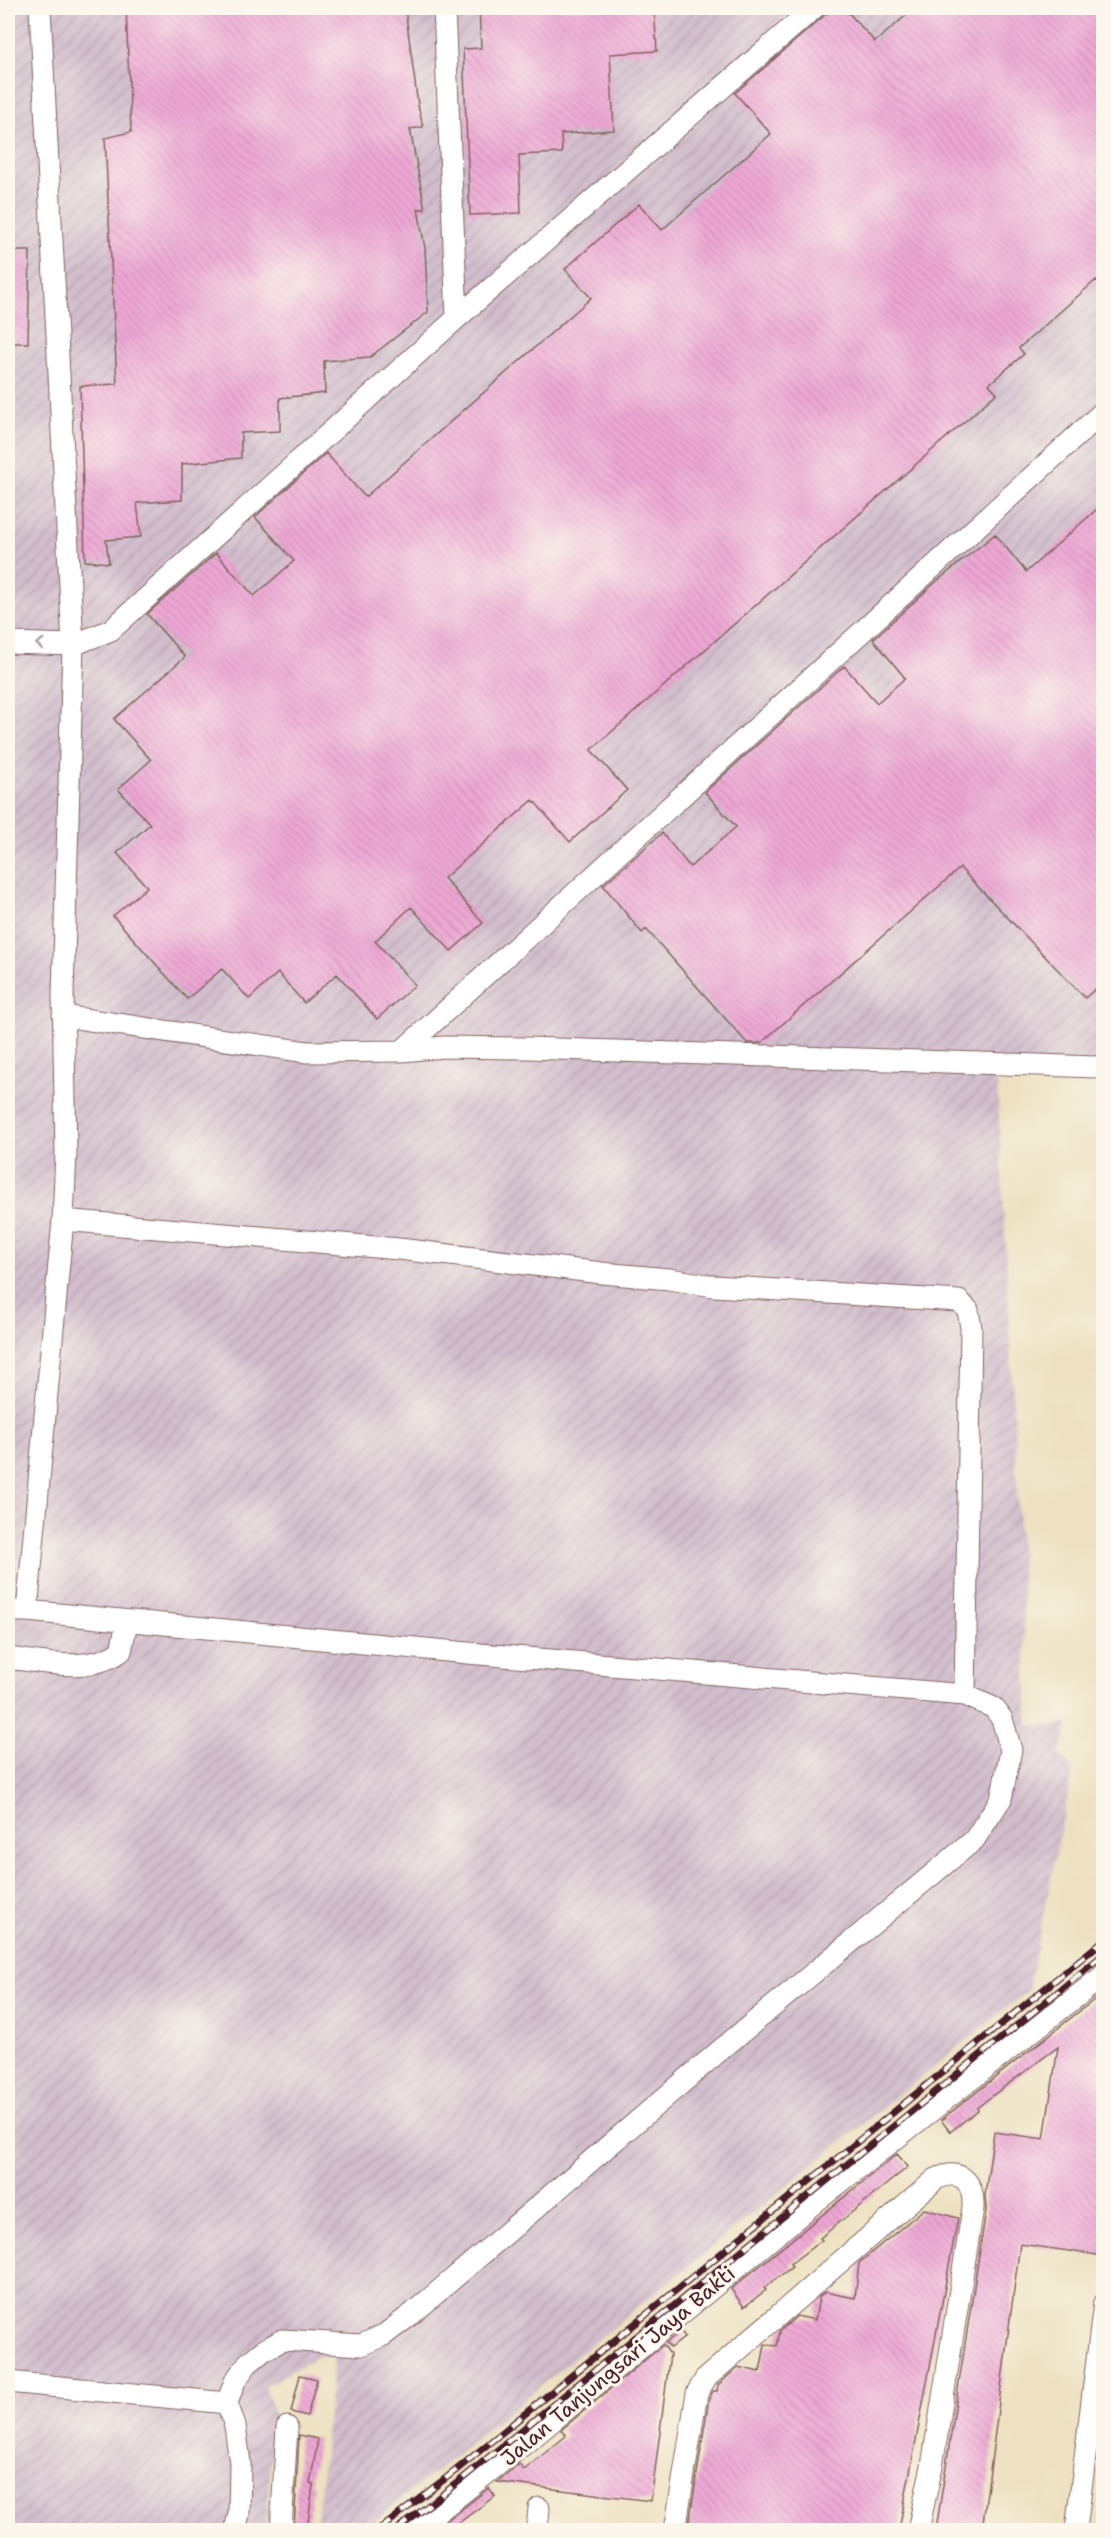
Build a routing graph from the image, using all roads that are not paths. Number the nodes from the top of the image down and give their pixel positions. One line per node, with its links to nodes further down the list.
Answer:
1 (40, 8): 7 (street)
2 (444, 8): 4 (street)
3 (814, 8): 4 (street)
4 (457, 318): 7 (street)
5 (1104, 411): 9 (street)
6 (8, 643): 7 (street, one-way to 6)
7 (73, 645): 8 (street)
8 (63, 1016): 9 (street); 11 (street)
9 (402, 1051): 10 (street)
10 (1104, 1065)
11 (63, 1220): 12 (street); 15 (street)
12 (17, 1611): 13 (street)
13 (127, 1622): 14 (street); 15 (street)
14 (8, 1658)
15 (965, 1695): 19 (street)
16 (1104, 1975): 24 (street, Jalan Tanjungsari Jaya Bakti)
17 (1104, 2303): 28 (street)
18 (8, 2382): 19 (street)
19 (227, 2403): 22 (street)
20 (287, 2427): 23 (street)
21 (539, 2508): 25 (street)
22 (235, 2530)
23 (280, 2530)
24 (415, 2530)
25 (537, 2530)
26 (675, 2530): 27 (street)
27 (918, 2530)
28 (1076, 2530)

